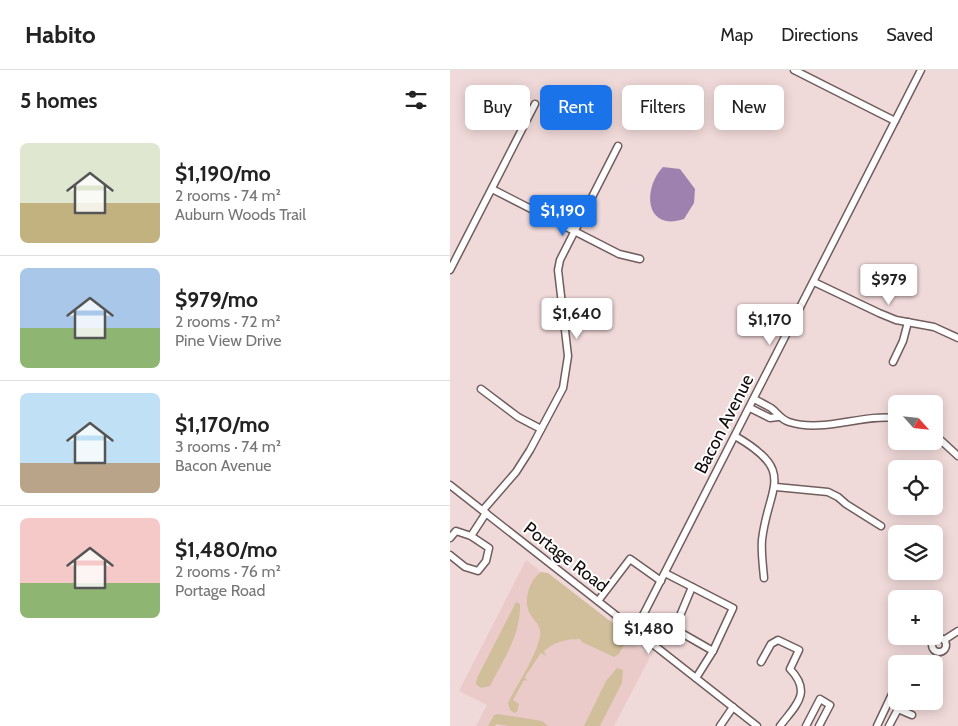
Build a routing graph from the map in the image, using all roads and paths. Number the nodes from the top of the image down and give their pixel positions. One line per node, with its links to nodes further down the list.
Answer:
1 (794, 70): 4 (street)
2 (921, 70): 4 (street, Bacon Avenue)
3 (535, 104): 6 (street)
4 (895, 121): 10 (street, Bacon Avenue)
5 (618, 146): 7 (street)
6 (492, 189): 7 (street); 9 (street)
7 (574, 231): 8 (street); 19 (street)
8 (640, 259)
9 (451, 265)
10 (814, 282): 11 (street); 15 (street, Bacon Avenue)
11 (908, 322): 12 (street); 13 (street)
12 (958, 338)
13 (893, 362)
14 (481, 389): 19 (street)
15 (754, 399): 16 (street, Bacon Avenue); 17 (street)
16 (750, 408): 17 (street); 20 (street, Bacon Avenue)
17 (778, 417): 18 (street)
18 (888, 418)
19 (541, 429): 25 (street)
20 (735, 436): 24 (street); 30 (street, Bacon Avenue)
21 (943, 442): 22 (street)
22 (958, 456)
23 (450, 485): 25 (street, Portage Road)
24 (776, 487): 26 (street); 31 (street)
25 (485, 511): 27 (street); 34 (street, Portage Road)
26 (881, 526)
27 (470, 536): 28 (street); 29 (street)
28 (450, 538)
29 (450, 555)
30 (665, 573): 32 (street, Bacon Avenue); 33 (street)
31 (764, 578)
32 (661, 581): 34 (street); 35 (street, Bacon Avenue)
33 (692, 587): 38 (street); 38 (street)
34 (598, 601): 35 (street, Portage Road)
35 (635, 631): 40 (street, Portage Road)
36 (958, 631): 37 (street)
37 (944, 640)
38 (712, 651): 40 (street)
39 (761, 662): 46 (street)
40 (696, 678): 42 (street, Portage Road)
41 (888, 703): 49 (street)
42 (733, 707): 44 (street); 45 (street, Portage Road)
43 (912, 715): 50 (street)
44 (720, 726)
45 (757, 726)
46 (780, 726)
47 (806, 726): 48 (street)
48 (820, 726)
49 (877, 726)
50 (889, 726)

